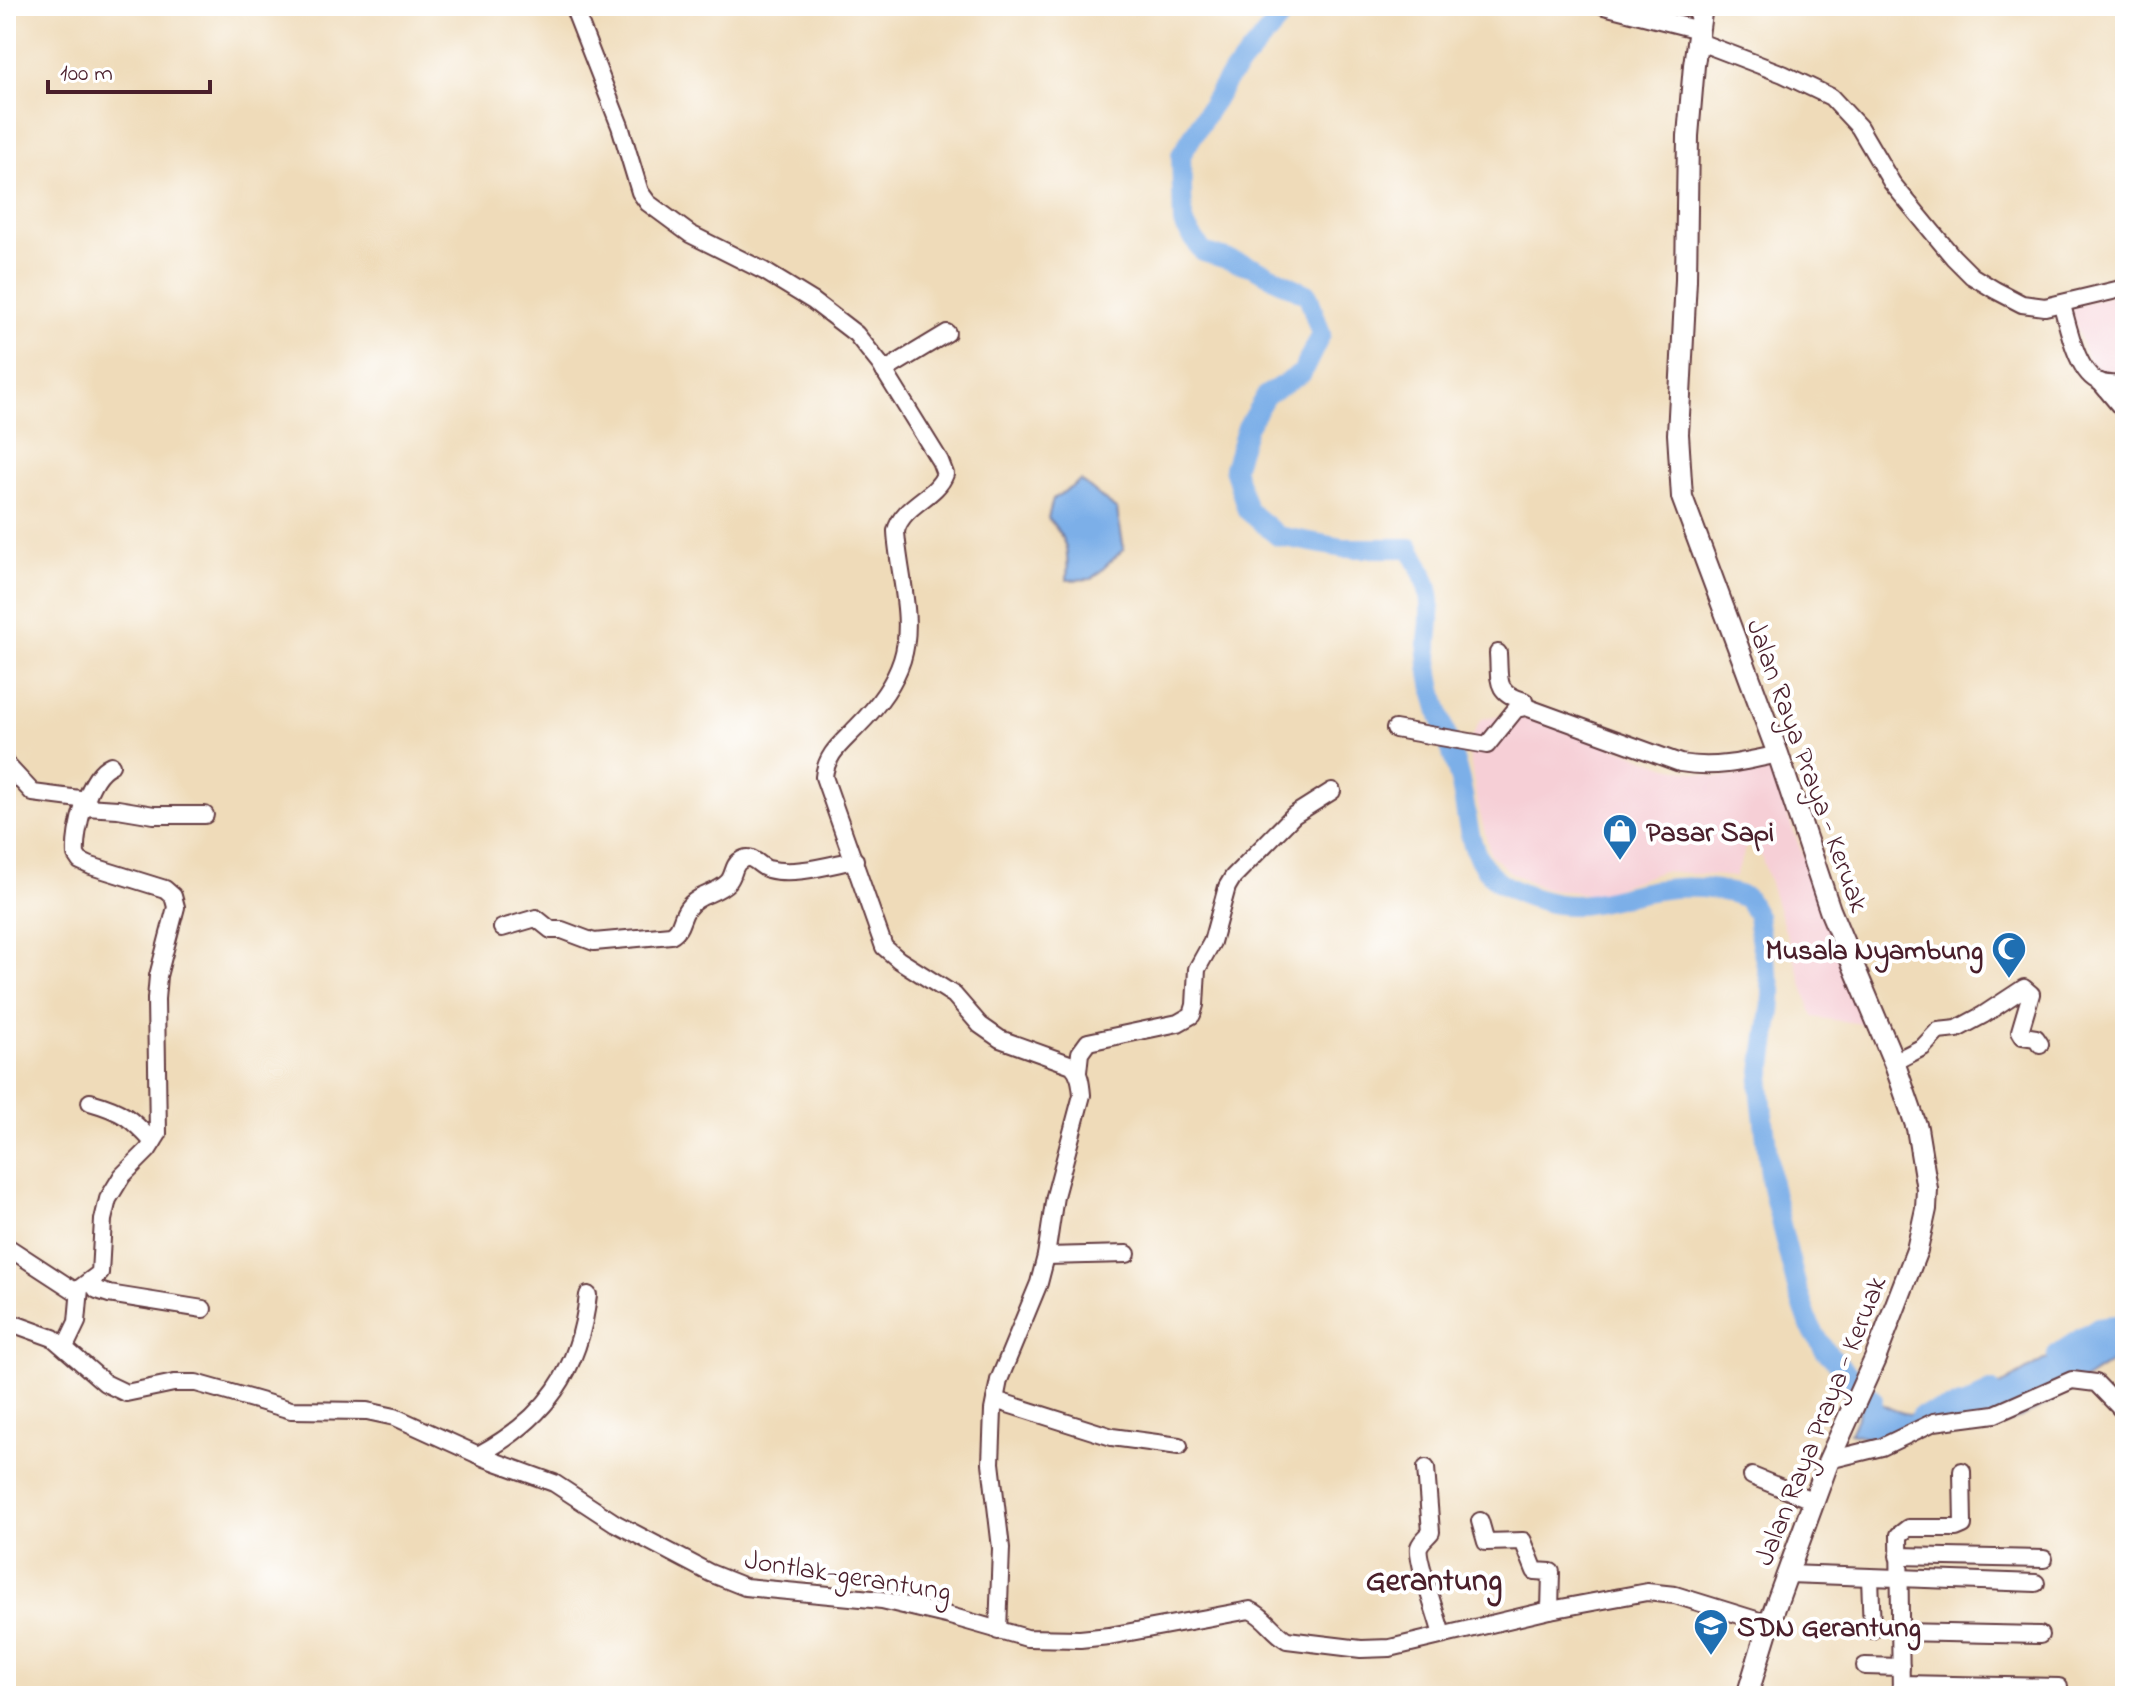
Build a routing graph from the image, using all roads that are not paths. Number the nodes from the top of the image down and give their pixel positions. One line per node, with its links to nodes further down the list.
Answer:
1 (573, 6): 8 (street)
2 (1604, 6): 4 (street)
3 (1702, 6): 4 (main road, Jalan Raya Praya - Keruak)
4 (1698, 36): 6 (street); 15 (main road, Jalan Raya Praya - Keruak)
5 (2125, 288): 6 (street)
6 (2062, 305): 9 (street)
7 (947, 333): 8 (street)
8 (884, 371): 21 (street)
9 (2100, 382): 10 (street); 11 (street)
10 (2125, 385)
11 (2125, 412)
12 (1498, 653): 13 (street)
13 (1526, 707): 14 (street); 15 (street)
14 (1395, 729)
15 (1778, 754): 24 (main road, Jalan Raya Praya - Keruak)
16 (6, 764): 19 (street)
17 (111, 765): 19 (street)
18 (1332, 791): 25 (street)
19 (86, 803): 20 (street); 27 (street)
20 (205, 815)
21 (855, 860): 22 (street); 25 (street)
22 (502, 928)
23 (2040, 1044): 24 (street)
24 (1894, 1062): 40 (main road, Jalan Raya Praya - Keruak)
25 (1078, 1072): 30 (street)
26 (90, 1102): 27 (street)
27 (153, 1142): 31 (street)
28 (6, 1246): 31 (street)
29 (1127, 1254): 30 (street)
30 (1046, 1256): 36 (street)
31 (84, 1287): 33 (street); 35 (street)
32 (588, 1295): 39 (street)
33 (203, 1309)
34 (6, 1321): 35 (street, Jontlak-gerantung)
35 (65, 1347): 39 (street, Jontlak-gerantung)
36 (995, 1400): 38 (street); 55 (street)
37 (2125, 1413): 40 (street)
38 (1179, 1446)
39 (478, 1455): 55 (street, Jontlak-gerantung)
40 (1829, 1460): 44 (main road, Jalan Raya Praya - Keruak)
41 (1426, 1468): 57 (street)
42 (1962, 1471): 46 (street)
43 (1752, 1476): 44 (street)
44 (1814, 1501): 48 (main road, Jalan Raya Praya - Keruak)
45 (1480, 1521): 52 (street)
46 (1898, 1556): 47 (street); 50 (street)
47 (2044, 1559)
48 (1788, 1574): 49 (street); 53 (main road, Jalan Raya Praya - Keruak)
49 (1870, 1578): 50 (street); 54 (street)
50 (1899, 1578): 51 (street); 56 (street)
51 (2036, 1583)
52 (1550, 1610): 53 (street, Jontlak-gerantung); 57 (street, Jontlak-gerantung)
53 (1769, 1624): 62 (main road, Jalan Raya Praya - Keruak)
54 (1872, 1630)
55 (998, 1631): 57 (street, Jontlak-gerantung)
56 (1900, 1632): 58 (street); 60 (street)
57 (1442, 1635)
58 (2040, 1635)
59 (1865, 1666): 60 (street)
60 (1901, 1682): 61 (street)
61 (2059, 1687)
62 (1747, 1696)

